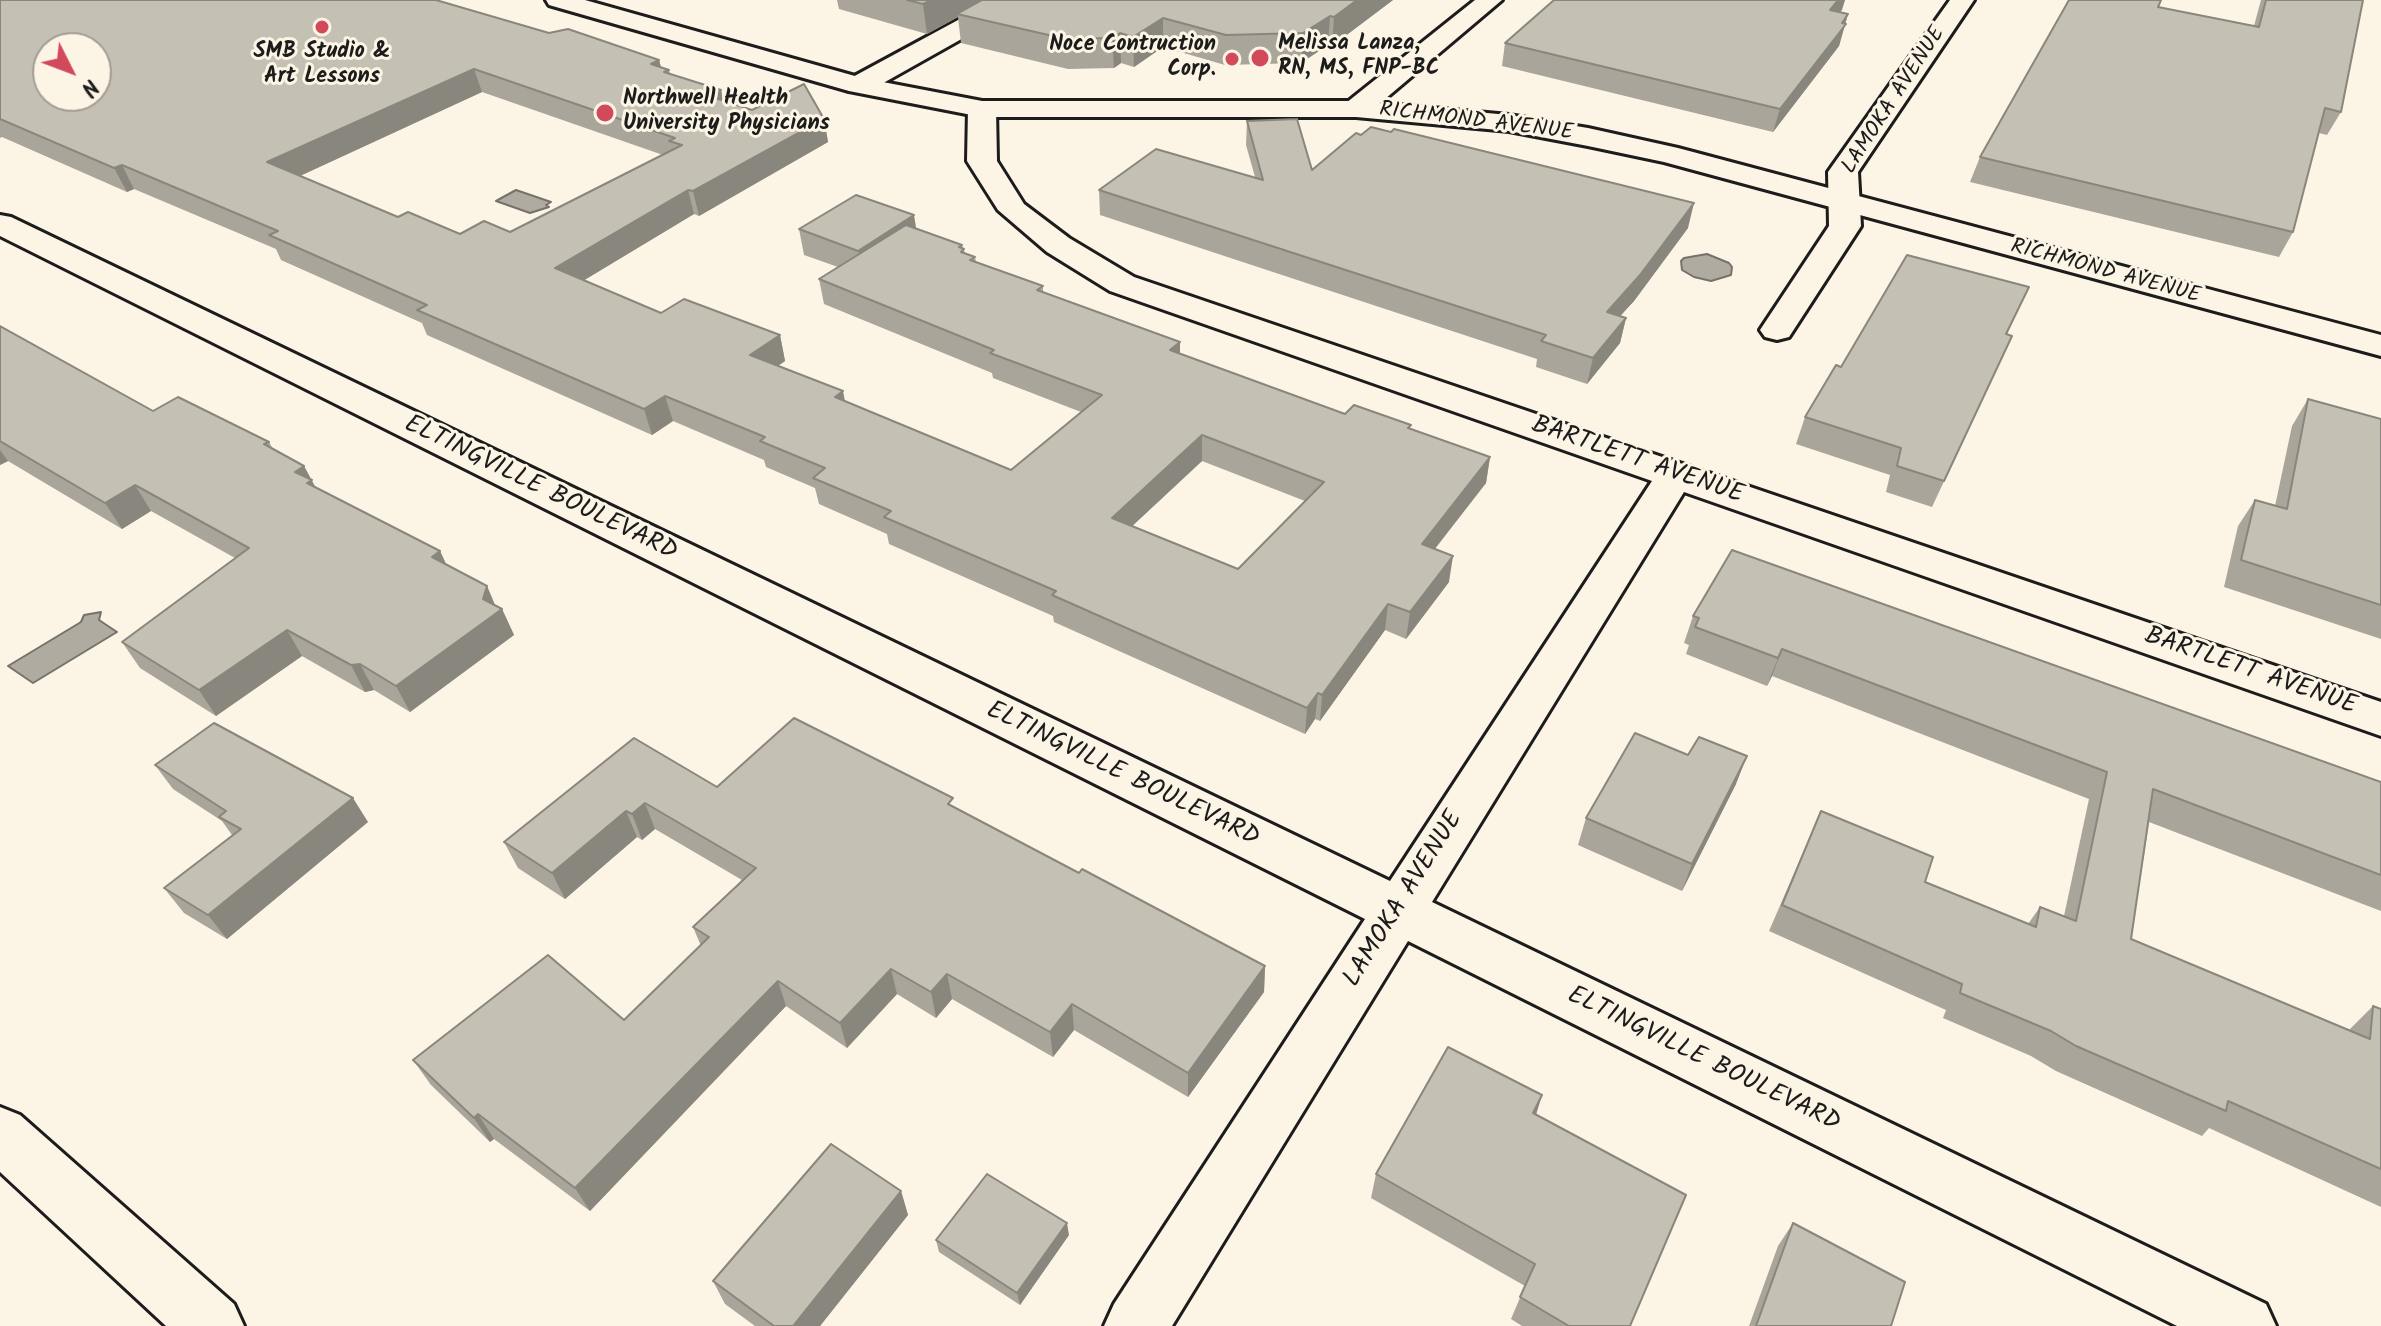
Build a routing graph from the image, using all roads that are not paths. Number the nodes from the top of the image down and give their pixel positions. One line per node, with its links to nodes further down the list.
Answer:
1 (558, 0): 5 (street, RICHMOND AVENUE)
2 (1013, 0): 5 (street)
3 (1490, 0): 7 (street)
4 (1962, 0): 8 (street, LAMOKA AVENUE)
5 (859, 85): 6 (street, RICHMOND AVENUE)
6 (982, 109): 7 (street, RICHMOND AVENUE); 12 (street, BARTLETT AVENUE)
7 (1356, 109): 8 (street, RICHMOND AVENUE)
8 (1844, 203): 10 (street, LAMOKA AVENUE); 11 (street, RICHMOND AVENUE)
9 (0, 224): 14 (street, ELTINGVILLE BOULEVARD)
10 (1777, 330)
11 (2381, 346)
12 (1675, 475): 13 (street, BARTLETT AVENUE); 14 (street, LAMOKA AVENUE)
13 (2381, 719)
14 (1397, 911): 17 (street, LAMOKA AVENUE); 18 (street, ELTINGVILLE BOULEVARD)
15 (0, 1134): 16 (street)
16 (212, 1326)
17 (1136, 1326)
18 (2244, 1326)

